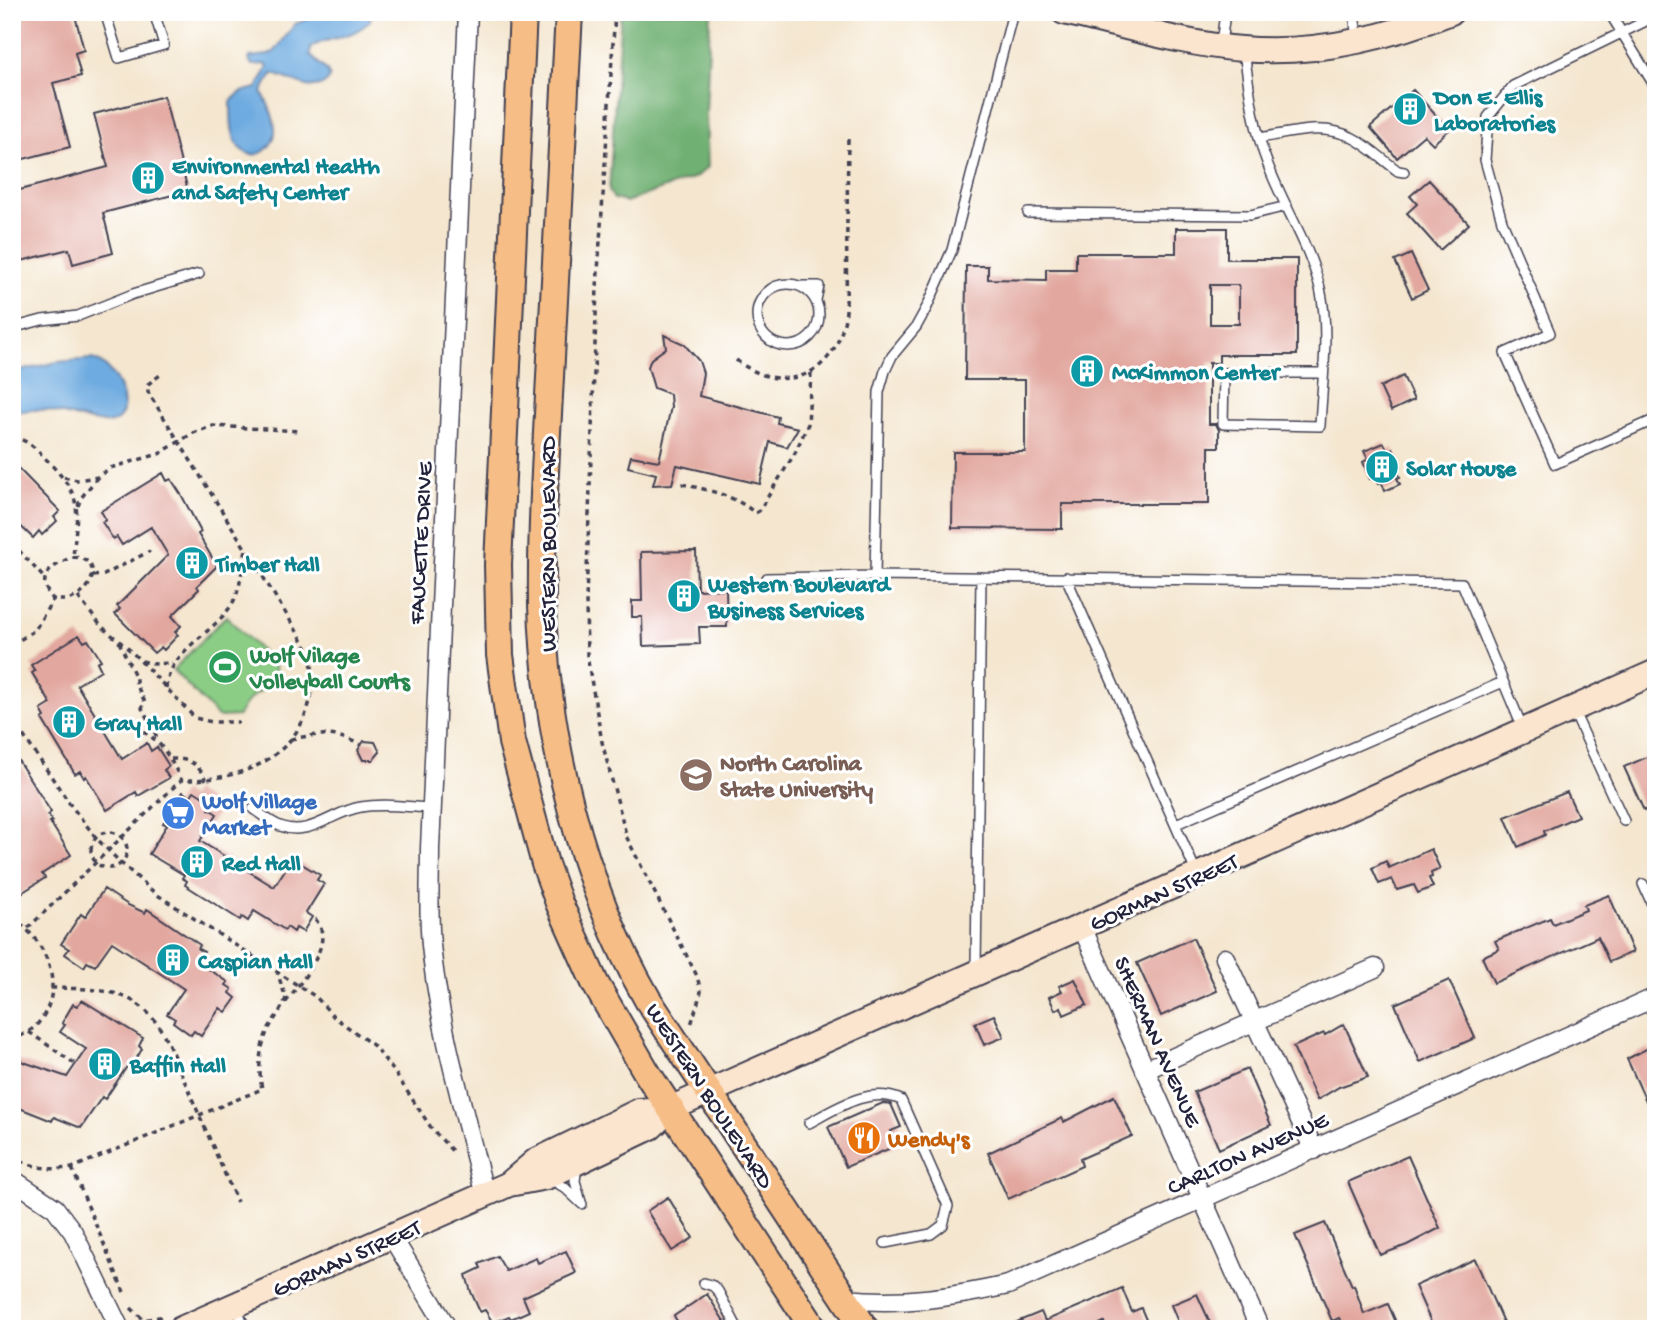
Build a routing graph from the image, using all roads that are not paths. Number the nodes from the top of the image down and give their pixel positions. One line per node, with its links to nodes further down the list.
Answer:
1 (105, 12): 2 (lane)
2 (154, 12)
3 (468, 12): 35 (street, FAUCETTE DRIVE)
4 (523, 12): 49 (main road, WESTERN BOULEVARD)
5 (569, 12): 48 (main road, WESTERN BOULEVARD)
6 (1013, 12): 26 (lane)
7 (1064, 12): 15 (main road)
8 (1225, 12): 15 (lane)
9 (1354, 12): 14 (lane)
10 (1451, 12): 14 (main road)
11 (1609, 12): 13 (lane)
12 (1656, 16): 13 (lane)
13 (1623, 34): 16 (lane); 25 (lane)
14 (1357, 41): 15 (main road)
15 (1232, 48): 17 (lane)
16 (1655, 85)
17 (1260, 138): 18 (lane); 19 (lane)
18 (1404, 172)
19 (1287, 206): 20 (lane); 24 (lane)
20 (1028, 213)
21 (199, 274): 23 (lane)
22 (802, 286): 22 (lane)
23 (12, 328)
24 (1322, 373): 24 (lane)
25 (1656, 419)
26 (875, 576): 27 (lane); 29 (lane)
27 (981, 577): 28 (lane); 44 (lane)
28 (1066, 577): 31 (lane); 37 (lane)
29 (767, 578)
30 (1656, 672): 32 (main road, GORMAN STREET)
31 (1503, 682): 33 (lane); 37 (lane)
32 (1573, 709): 33 (main road, GORMAN STREET); 36 (lane)
33 (1524, 731): 38 (main road, GORMAN STREET)
34 (253, 808): 35 (lane)
35 (431, 808): 56 (street, FAUCETTE DRIVE)
36 (1624, 821)
37 (1175, 824): 38 (lane)
38 (1198, 875): 41 (main road, GORMAN STREET)
39 (1643, 884): 40 (lane)
40 (1656, 913)
41 (1082, 927): 44 (main road, GORMAN STREET); 47 (street, SHERMAN AVENUE)
42 (1225, 958): 46 (street)
43 (1374, 968): 46 (street)
44 (976, 974): 48 (main road, GORMAN STREET)
45 (1656, 996): 51 (street, CARLTON AVENUE)
46 (1255, 1022): 47 (street); 51 (street)
47 (1145, 1070): 57 (street, SHERMAN AVENUE)
48 (708, 1092): 49 (main road, GORMAN STREET); 61 (main road, WESTERN BOULEVARD)
49 (670, 1109): 52 (main road, GORMAN STREET); 55 (main road, GORMAN STREET); 68 (main road, WESTERN BOULEVARD)
50 (809, 1123): 59 (lane)
51 (1314, 1150): 57 (street, CARLTON AVENUE)
52 (578, 1161): 53 (main road, GORMAN STREET); 53 (lane)
53 (546, 1177): 55 (main road, GORMAN STREET)
54 (12, 1179): 64 (street)
55 (509, 1184): 56 (main road, GORMAN STREET)
56 (485, 1196): 58 (main road, GORMAN STREET)
57 (1202, 1199): 61 (street, CARLTON AVENUE); 70 (street, SHERMAN AVENUE)
58 (392, 1237): 62 (main road, GORMAN STREET); 66 (street)
59 (885, 1243)
60 (704, 1283): 67 (lane)
61 (846, 1299): 69 (main road, WESTERN BOULEVARD)
62 (236, 1305): 63 (main road, GORMAN STREET); 65 (lane)
63 (177, 1321)
64 (120, 1329)
65 (245, 1329)
66 (448, 1329)
67 (738, 1329)
68 (814, 1329)
69 (865, 1329)
70 (1260, 1329)

